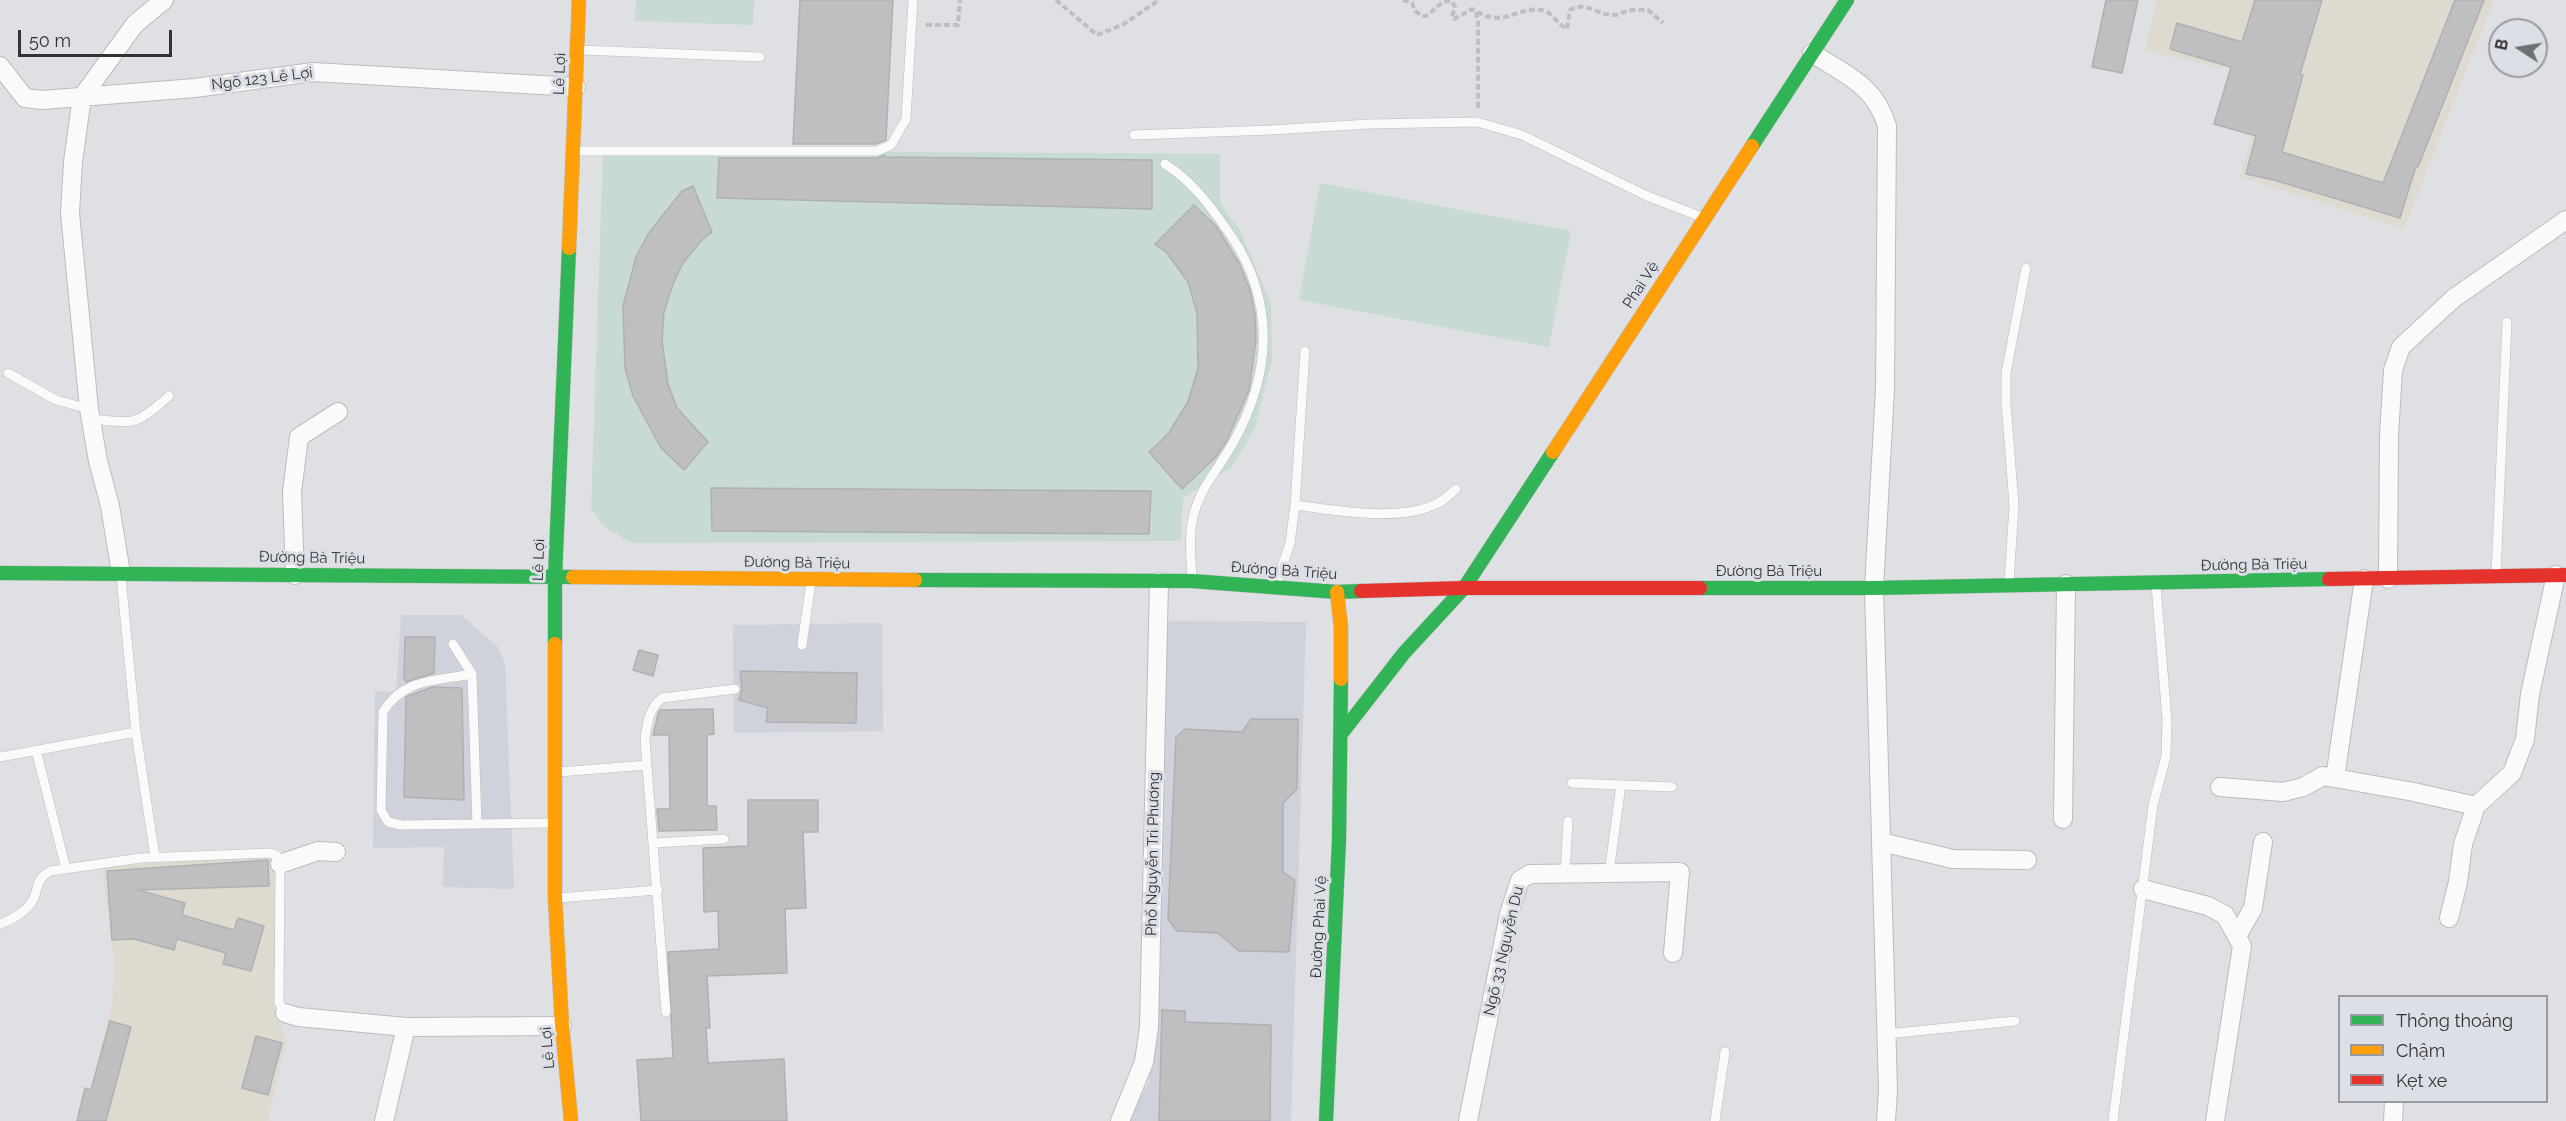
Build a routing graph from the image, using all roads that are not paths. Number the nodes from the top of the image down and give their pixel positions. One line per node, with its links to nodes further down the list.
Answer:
1 (164, 0): 10 (street)
2 (579, 0): 5 (main road, Lê Lợi)
3 (913, 0): 12 (lane)
4 (1847, 0): 6 (main road, Phai Vệ)
5 (577, 50): 7 (lane); 9 (main road, Lê Lợi)
6 (1812, 53): 14 (main road, Phai Vệ); 41 (street)
7 (760, 57)
8 (0, 66): 10 (street, Ngõ 123 Lê Lợi)
9 (576, 87): 10 (street, Ngõ 123 Lê Lợi); 12 (main road, Lê Lợi)
10 (82, 97): 22 (street)
11 (1134, 135): 14 (lane)
12 (573, 151): 29 (main road, Lê Lợi)
13 (1165, 164): 34 (lane)
14 (1705, 218): 40 (main road, Phai Vệ)
15 (2566, 220): 32 (street)
16 (2026, 268): 38 (lane)
17 (2506, 321): 30 (lane)
18 (1305, 351): 24 (lane)
19 (8, 373): 22 (lane)
20 (169, 396): 22 (lane)
21 (338, 412): 27 (street)
22 (89, 414): 26 (street)
23 (1456, 489): 24 (lane)
24 (1295, 504): 39 (lane)
25 (0, 573): 26 (main road, Đường Bà Triệu)
26 (121, 573): 27 (main road, Đường Bà Triệu); 47 (lane)
27 (295, 574): 29 (main road, Đường Bà Triệu)
28 (2561, 575): 30 (main road, Đường Bà Triệu); 58 (street)
29 (555, 577): 33 (main road, Đường Bà Triệu); 52 (main road, Lê Lợi)
30 (2496, 577): 32 (main road, Đường Bà Triệu)
31 (2364, 579): 32 (main road, Đường Bà Triệu); 36 (main road, Đường Bà Triệu); 53 (street)
32 (2388, 579)
33 (812, 580): 35 (main road, Đường Bà Triệu); 44 (lane)
34 (1192, 581): 35 (main road, Đường Bà Triệu); 39 (main road, Đường Bà Triệu)
35 (1159, 582): 91 (street, Phố Nguyễn Tri Phương)
36 (2156, 583): 37 (main road, Đường Bà Triệu); 74 (lane)
37 (2066, 584): 38 (main road, Đường Bà Triệu); 59 (street)
38 (2009, 585): 41 (main road, Đường Bà Triệu)
39 (1276, 588): 42 (main road, Đường Bà Triệu)
40 (1464, 588): 41 (main road, Đường Bà Triệu); 42 (main road, Đường Bà Triệu); 48 (main road)
41 (1874, 588): 64 (street)
42 (1337, 592): 48 (main road, Đường Phai Vệ)
43 (453, 644): 45 (lane)
44 (802, 645)
45 (472, 675): 61 (lane); 61 (lane)
46 (735, 689): 51 (lane)
47 (136, 732): 49 (lane); 68 (lane)
48 (1341, 734): 92 (main road, Đường Phai Vệ)
49 (36, 750): 50 (lane); 71 (lane)
50 (0, 757)
51 (647, 765): 52 (lane); 66 (lane)
52 (556, 773): 62 (main road, Lê Lợi)
53 (2335, 778): 57 (street); 58 (street)
54 (1572, 783): 55 (lane)
55 (1621, 784): 56 (lane); 72 (lane)
56 (1672, 787)
57 (2220, 787)
58 (2476, 806): 77 (street)
59 (2063, 819)
60 (1568, 821): 73 (lane)
61 (477, 823): 62 (lane)
62 (556, 823): 76 (main road, Lê Lợi)
63 (724, 839): 66 (lane)
64 (1881, 842): 69 (street); 86 (street)
65 (2264, 842): 79 (street)
66 (654, 843): 75 (lane)
67 (336, 852): 70 (street)
68 (155, 857): 70 (lane); 71 (lane)
69 (2027, 860)
70 (280, 864): 82 (lane)
71 (66, 869): 78 (lane)
72 (1609, 873): 73 (street, Ngõ 33 Nguyễn Du); 80 (street, Ngõ 33 Nguyễn Du)
73 (1565, 874): 93 (street, Ngõ 33 Nguyễn Du)
74 (2143, 889): 79 (street); 96 (lane)
75 (658, 890): 76 (lane); 81 (lane)
76 (555, 898): 84 (main road, Lê Lợi)
77 (2449, 918)
78 (0, 924)
79 (2237, 936): 97 (street)
80 (1674, 954)
81 (666, 1012)
82 (285, 1013): 85 (street)
83 (2015, 1021): 86 (lane)
84 (562, 1026): 85 (street); 90 (main road, Lê Lợi)
85 (406, 1027): 89 (street)
86 (1887, 1034): 95 (street)
87 (1725, 1052): 94 (lane)
88 (2394, 1103): 98 (street)
89 (384, 1121)
90 (571, 1121)
91 (1120, 1121)
92 (1326, 1121)
93 (1468, 1121)
94 (1715, 1121)
95 (1886, 1121)
96 (2114, 1121)
97 (2215, 1121)
98 (2393, 1121)

